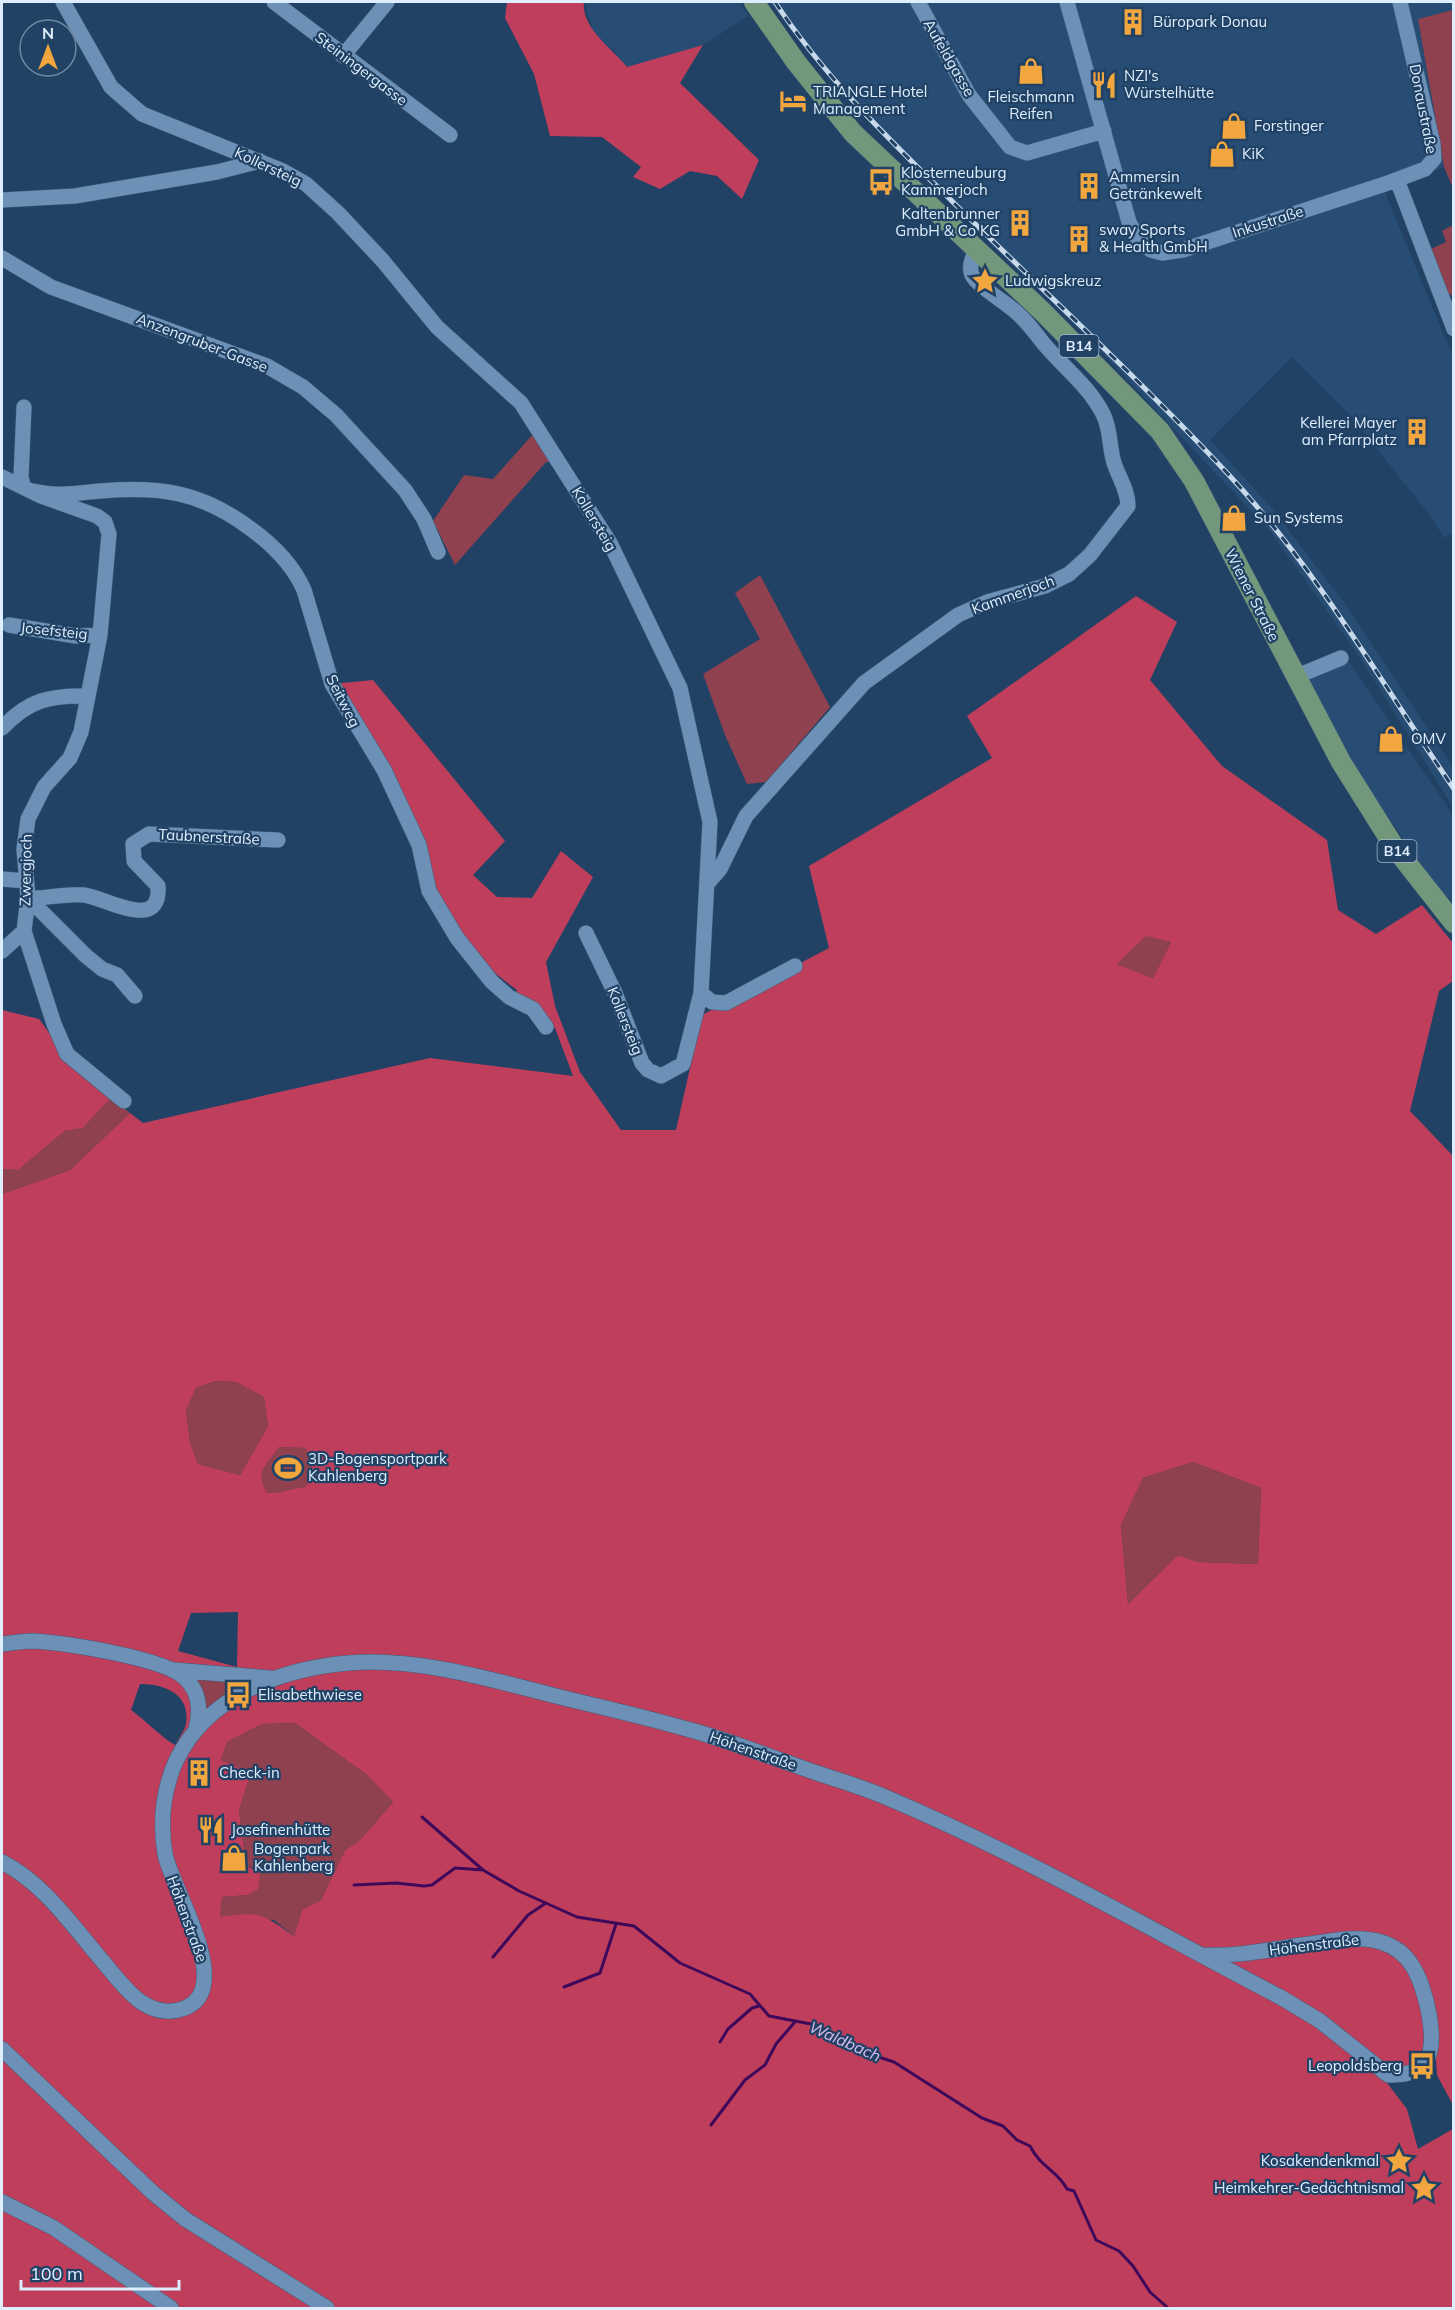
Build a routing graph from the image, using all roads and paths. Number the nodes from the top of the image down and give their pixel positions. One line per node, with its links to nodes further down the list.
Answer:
1 (63, 2): 11 (street, Kollersteig)
2 (274, 2): 8 (street, Steiningergasse)
3 (387, 2): 8 (street)
4 (754, 2): 14 (main road, Wiener Straße / B14)
5 (918, 2): 9 (street, Aufeldgasse)
6 (1067, 2): 9 (street, Inkustraße)
7 (1400, 2): 12 (street, Donaustraße)
8 (343, 56): 10 (street, Steiningergasse)
9 (1104, 131): 12 (street, Inkustraße)
10 (450, 135)
11 (260, 161): 13 (street); 30 (street, Kollersteig)
12 (1397, 180): 16 (street)
13 (2, 200)
14 (976, 249): 24 (main road, Wiener Straße / B14); 30 (street, Kammerjoch)
15 (2, 258): 20 (street, Anzengruber-Gasse)
16 (1454, 329)
17 (24, 407): 19 (street)
18 (2, 477): 19 (street)
19 (28, 488): 22 (street, Zwergjoch); 39 (street, Seitweg)
20 (438, 552)
21 (9, 626): 22 (street, Josefsteig)
22 (100, 635): 25 (street, Zwergjoch)
23 (1341, 658): 24 (street)
24 (1294, 677): 32 (main road, Wiener Straße / B14)
25 (88, 696): 26 (street); 29 (street, Zwergjoch)
26 (2, 728)
27 (278, 840): 31 (street, Taubnerstraße)
28 (2, 879): 29 (street)
29 (26, 881): 31 (street, Zwergjoch)
30 (707, 885): 37 (street, Kollersteig)
31 (27, 898): 33 (street, Zwergjoch); 38 (street)
32 (1454, 923)
33 (24, 931): 35 (street); 40 (street, Zwergjoch)
34 (586, 933): 37 (street, Kollersteig)
35 (2, 951)
36 (795, 966): 37 (street)
37 (701, 993)
38 (135, 996)
39 (546, 1026)
40 (124, 1101)
41 (2, 1644): 42 (street, Höhenstraße)
42 (180, 1674): 43 (street, Höhenstraße); 44 (street, Höhenstraße)
43 (273, 1678): 44 (street, Höhenstraße); 46 (street, Höhenstraße)
44 (196, 1729): 45 (street, Höhenstraße)
45 (2, 1862)
46 (1201, 1955): 46 (street, Höhenstraße)
47 (2, 2049): 49 (street)
48 (2, 2202): 50 (street)
49 (317, 2303): 51 (street)
50 (171, 2308)
51 (327, 2308)

